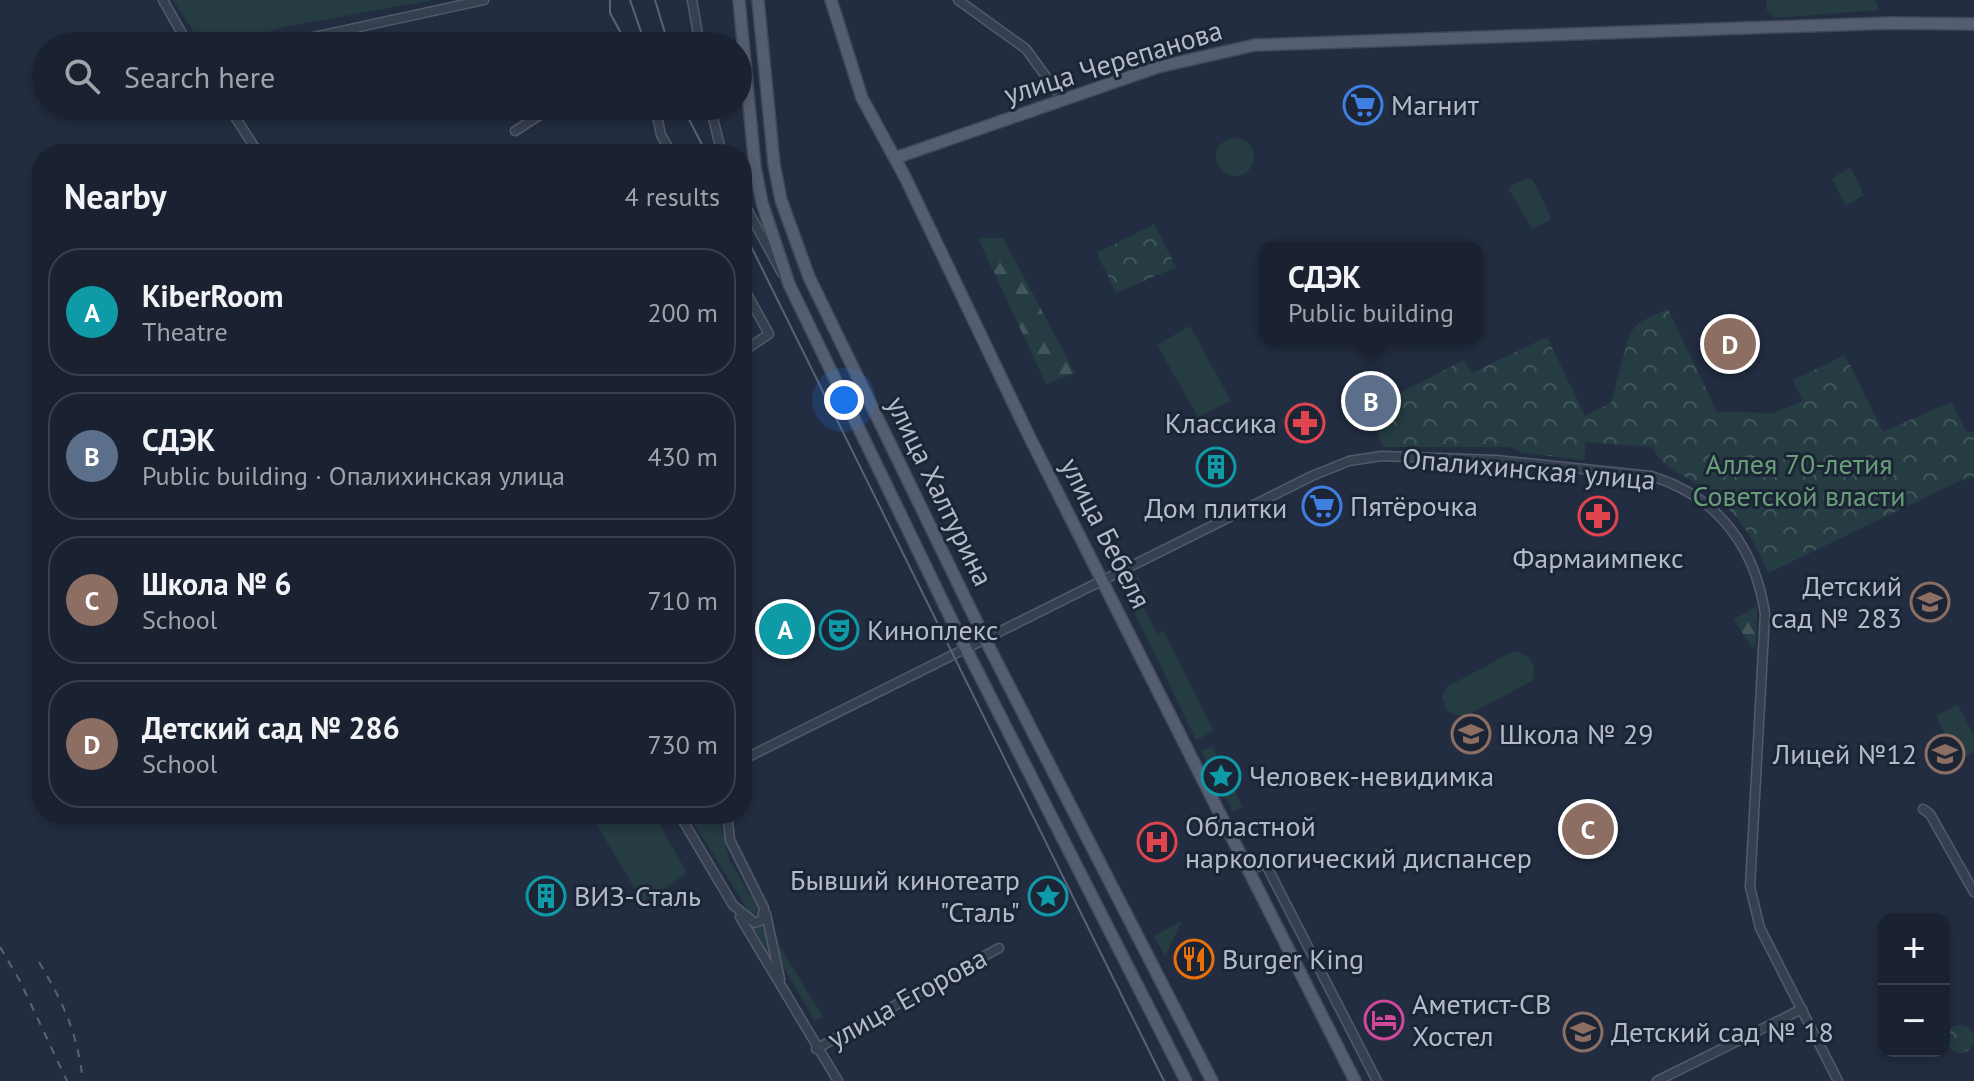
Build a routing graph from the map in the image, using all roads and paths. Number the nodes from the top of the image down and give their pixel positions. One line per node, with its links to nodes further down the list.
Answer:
1 (163, 0): 9 (street)
2 (484, 0): 10 (street)
3 (692, 0): 11 (street)
4 (739, 0): 12 (main road, улица Халтурина)
5 (758, 0): 29 (main road, улица Халтурина)
6 (831, 0): 23 (main road, улица Бебеля)
7 (958, 0): 13 (street)
8 (1974, 24): 13 (main road, улица Черепанова)
9 (181, 32)
10 (337, 32)
11 (698, 32)
12 (742, 32)
13 (1063, 100): 23 (main road, улица Черепанова)
14 (237, 120): 20 (street)
15 (532, 120): 19 (street)
16 (658, 120): 21 (street)
17 (714, 120): 22 (street)
18 (749, 120): 25 (main road, улица Халтурина)
19 (515, 131)
20 (253, 144)
21 (666, 144)
22 (720, 144)
23 (895, 158): 28 (main road, улица Бебеля)
24 (752, 218): 25 (street)
25 (789, 284): 30 (main road, улица Халтурина)
26 (752, 303): 27 (street)
27 (752, 345)
28 (1102, 580): 29 (street, Опалихинская улица); 35 (main road, улица Бебеля); 41 (street, Опалихинская улица)
29 (985, 639): 30 (street, Опалихинская улица); 45 (main road, улица Халтурина)
30 (966, 649): 31 (street, Опалихинская улица); 44 (main road, улица Халтурина)
31 (752, 755)
32 (1923, 809): 36 (street)
33 (685, 824): 37 (street)
34 (728, 824): 38 (street)
35 (1248, 872): 46 (main road, улица Бебеля); 47 (street)
36 (1974, 892)
37 (733, 905): 38 (street); 40 (street)
38 (764, 908): 40 (street)
39 (999, 948): 42 (street, улица Егорова)
40 (782, 987): 42 (street)
41 (1802, 1009): 48 (street); 49 (street, Опалихинская улица)
42 (816, 1049): 43 (street)
43 (838, 1081)
44 (1186, 1081)
45 (1212, 1081)
46 (1355, 1081)
47 (1377, 1081)
48 (1657, 1081)
49 (1838, 1081)

